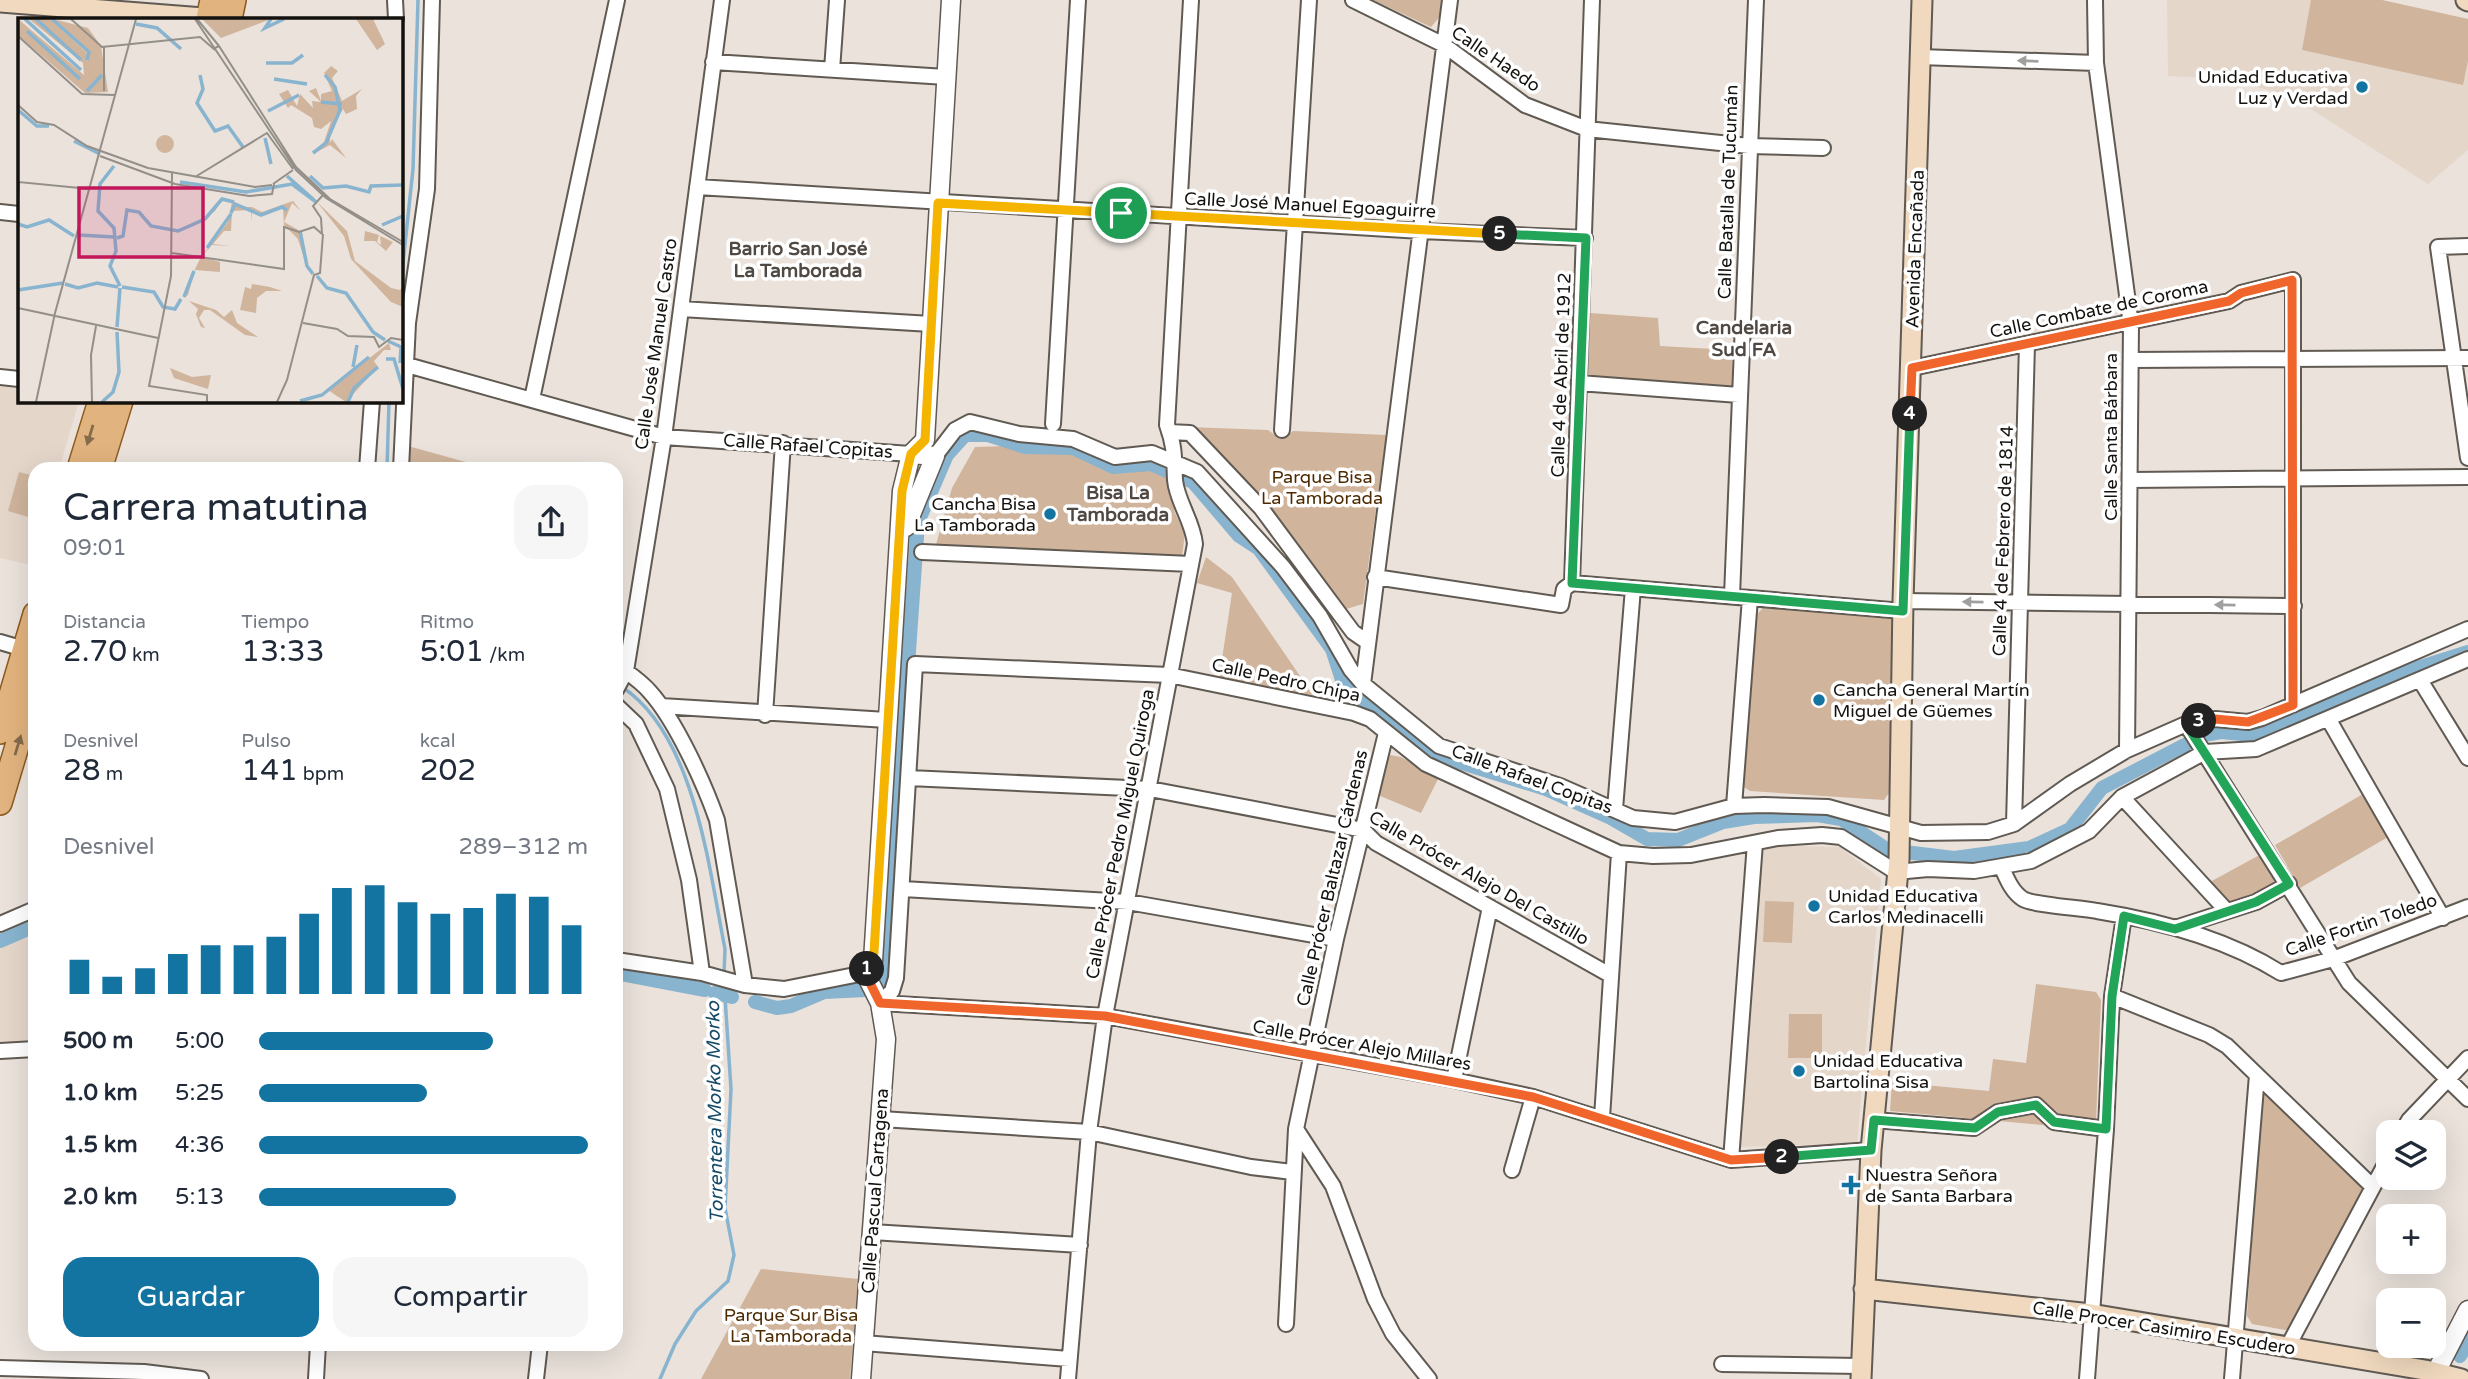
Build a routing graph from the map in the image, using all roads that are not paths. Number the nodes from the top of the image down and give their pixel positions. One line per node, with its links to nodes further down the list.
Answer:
1 (212, 0): 21 (main road)
2 (234, 0): 22 (main road)
3 (395, 0): 23 (street)
4 (432, 0): 50 (street)
5 (617, 0): 56 (street)
6 (722, 0): 26 (street, Calle José Manuel Castro)
7 (837, 0): 28 (street)
8 (951, 0): 29 (street)
9 (1078, 0): 35 (street)
10 (1191, 0): 38 (street, Calle Prócer Pedro Miguel Quiroga)
11 (1309, 0): 39 (street)
12 (1353, 0): 24 (street, Calle Haedo)
13 (1450, 0): 24 (street)
14 (1592, 0): 30 (street, Calle 4 de Abril de 1912)
15 (1756, 0): 31 (street, Calle Batalla de Tucumán)
16 (1922, 0): 25 (main road, Avenida Encañada)
17 (2095, 0): 27 (street, Calle Santa Bárbara)
18 (0, 2): 19 (main road)
19 (51, 13): 20 (main road)
20 (182, 18)
21 (208, 18)
22 (230, 18)
23 (396, 18)
24 (1444, 45): 30 (street, Calle Haedo); 40 (street)
25 (1920, 57): 27 (street, one-way to 25); 51 (main road, Avenida Encañada)
26 (713, 62): 28 (street); 33 (street, Calle José Manuel Castro)
27 (2096, 63): 44 (street, Calle Santa Bárbara)
28 (832, 70): 29 (street)
29 (946, 77): 34 (street)
30 (1587, 129): 31 (street, Calle Haedo); 41 (street, Calle 4 de Abril de 1912)
31 (1749, 146): 32 (street, Calle Haedo); 55 (street, Calle Batalla de Tucumán)
32 (1823, 148)
33 (697, 187): 34 (street, Calle José Manuel Egoaguirre); 43 (street, Calle José Manuel Castro)
34 (938, 203): 35 (street, Calle José Manuel Egoaguirre); 45 (street)
35 (1064, 210): 38 (street, Calle José Manuel Egoaguirre); 60 (street)
36 (0, 212): 37 (street)
37 (18, 214)
38 (1178, 216): 39 (street, Calle José Manuel Egoaguirre); 62 (street, Calle Prócer Pedro Miguel Quiroga)
39 (1294, 223): 40 (street, Calle José Manuel Egoaguirre); 61 (street)
40 (1421, 231): 41 (street, Calle José Manuel Egoaguirre); 79 (street)
41 (1586, 238): 54 (street, Calle 4 de Abril de 1912)
42 (2468, 246): 47 (street)
43 (681, 309): 45 (street); 63 (street, Calle José Manuel Castro)
44 (2130, 322): 46 (street, Calle Combate de Coroma); 48 (street, Calle Combate de Coroma); 49 (street, Calle Santa Bárbara)
45 (931, 324): 65 (street)
46 (2027, 344): 51 (street, Calle Combate de Coroma); 84 (street, Calle 4 de Febrero de 1814)
47 (2461, 358): 48 (street); 67 (street)
48 (2293, 359): 49 (street); 74 (street)
49 (2131, 360): 75 (street, Calle Santa Bárbara)
50 (407, 365): 56 (street, Calle Rafael Copitas); 71 (street)
51 (1912, 368): 86 (main road, Avenida Encañada)
52 (0, 377): 53 (street)
53 (18, 379)
54 (1579, 383): 55 (street); 80 (street, Calle 4 de Abril de 1912)
55 (1739, 395): 82 (street, Calle Batalla de Tucumán)
56 (531, 399): 63 (street, Calle Rafael Copitas)
57 (100, 402): 68 (main road, one-way to 68)
58 (121, 402): 69 (main road)
59 (372, 402): 70 (street)
60 (1053, 424)
61 (1282, 429)
62 (1169, 432): 72 (street, Calle Prócer Pedro Miguel Quiroga); 90 (street)
63 (664, 437): 64 (street, Calle Rafael Copitas); 94 (street, Calle José Manuel Castro)
64 (783, 443): 65 (street, Calle Rafael Copitas); 103 (street)
65 (911, 454): 66 (street, Calle Rafael Copitas); 76 (street)
66 (935, 456): 72 (street, Calle Rafael Copitas); 76 (street)
67 (2468, 458)
68 (81, 462)
69 (102, 462)
70 (368, 462)
71 (401, 462)
72 (1176, 470): 78 (street, Calle Prócer Pedro Miguel Quiroga); 98 (street, Calle Rafael Copitas)
73 (2468, 477): 74 (street)
74 (2293, 478): 75 (street); 87 (street)
75 (2130, 480): 85 (street, Calle Santa Bárbara)
76 (898, 552): 104 (street)
77 (922, 552): 78 (street)
78 (1191, 564): 95 (street, Calle Prócer Pedro Miguel Quiroga)
79 (1375, 576): 80 (street); 90 (street)
80 (1572, 583): 81 (street)
81 (1633, 588): 82 (street); 119 (street)
82 (1732, 596): 83 (street)
83 (1750, 598): 86 (street); 118 (street)
84 (2021, 602): 85 (street); 86 (street, one-way to 86); 120 (street, Calle 4 de Febrero de 1814)
85 (2130, 604): 87 (street, one-way to 85); 110 (street, Calle Santa Bárbara)
86 (1903, 606): 122 (main road, Avenida Encañada)
87 (2294, 606): 99 (street)
88 (2468, 629): 99 (street, Calle Rafael Copitas)
89 (28, 637): 92 (main road)
90 (1366, 641): 98 (street)
91 (0, 642): 92 (street)
92 (24, 649): 107 (main road)
93 (2468, 659): 97 (street)
94 (623, 660)
95 (1169, 675): 108 (street, Calle Pedro Chipa); 114 (street, Calle Pedro Chipa); 115 (street, Calle Prócer Pedro Miguel Quiroga)
96 (623, 678): 100 (street)
97 (2420, 680): 105 (street); 112 (street)
98 (1363, 684): 109 (street, Calle Rafael Copitas)
99 (2293, 705): 106 (street, Calle Rafael Copitas)
100 (661, 706): 103 (street); 144 (street)
101 (28, 710): 117 (main road, one-way to 101)
102 (623, 711): 142 (street)
103 (765, 715): 104 (street)
104 (887, 720): 141 (street)
105 (2329, 720): 111 (street); 135 (street)
106 (2189, 728): 110 (street, Calle Rafael Copitas); 111 (street)
107 (0, 732)
108 (1386, 733): 113 (street, Calle Pedro Chipa); 121 (street, Calle Prócer Baltazar Cárdenas)
109 (1439, 746): 113 (street); 119 (street, Calle Rafael Copitas)
110 (2127, 750): 120 (street, Calle Rafael Copitas)
111 (2204, 750): 116 (street); 127 (street)
112 (2468, 758)
113 (1426, 764): 124 (street, Calle Pedro Chipa)
114 (909, 778): 115 (street, Calle Prócer Alejo Del Castillo); 128 (street)
115 (1150, 789): 121 (street, Calle Prócer Alejo Del Castillo); 129 (street, Calle Prócer Pedro Miguel Quiroga)
116 (2122, 797): 126 (street); 131 (street)
117 (0, 803)
118 (1734, 806): 119 (street, Calle Rafael Copitas); 122 (street, Calle Rafael Copitas)
119 (1615, 809)
120 (2014, 824): 122 (street, Calle Rafael Copitas)
121 (1363, 830): 130 (street, Calle Prócer Alejo Del Castillo); 138 (street, Calle Prócer Baltazar Cárdenas)
122 (1899, 832): 125 (main road, Avenida Encañada)
123 (1755, 843): 124 (street, Calle Pedro Chipa); 125 (street, Calle Pedro Chipa); 165 (street)
124 (1619, 853): 143 (street)
125 (1897, 866): 126 (street); 159 (main road, Avenida Encañada)
126 (2002, 868): 134 (street, Calle Fortin Toledo)
127 (2289, 884): 131 (street); 139 (street)
128 (904, 888): 129 (street); 146 (street)
129 (1128, 902): 138 (street); 147 (street, Calle Prócer Pedro Miguel Quiroga)
130 (1490, 907): 143 (street, Calle Prócer Alejo Del Castillo); 154 (street)
131 (2226, 910): 137 (street)
132 (2466, 911): 135 (street, Calle Fortin Toledo)
133 (28, 912): 136 (street)
134 (2124, 916): 137 (street, Calle Fortin Toledo); 145 (street)
135 (2443, 918): 139 (street, Calle Fortin Toledo)
136 (0, 924)
137 (2175, 929): 139 (street, Calle Fortin Toledo)
138 (1336, 939): 150 (street, Calle Prócer Baltazar Cárdenas)
139 (2333, 959): 153 (street)
140 (623, 961): 142 (street)
141 (864, 972): 144 (street); 146 (street, Calle Pascual Cartagena)
142 (708, 975): 144 (street)
143 (1610, 975): 157 (street)
144 (738, 983)
145 (2112, 996): 152 (street); 162 (street)
146 (876, 997): 147 (street, Calle Prócer Alejo Millares); 158 (street, Calle Pascual Cartagena)
147 (1105, 1016): 150 (street, Calle Prócer Alejo Millares); 163 (street, Calle Prócer Pedro Miguel Quiroga)
148 (28, 1049): 149 (street)
149 (0, 1051)
150 (1310, 1056): 154 (street, Calle Prócer Alejo Millares); 161 (street, Calle Prócer Baltazar Cárdenas)
151 (2468, 1058): 153 (street)
152 (2257, 1076): 169 (street); 176 (street)
153 (2448, 1078): 156 (street); 160 (street)
154 (1454, 1080): 155 (street, Calle Prócer Alejo Millares)
155 (1533, 1097): 157 (street, Calle Prócer Alejo Millares); 166 (street)
156 (2468, 1099)
157 (1602, 1118): 165 (street, Calle Prócer Alejo Millares)
158 (881, 1119): 163 (street); 170 (street, Calle Pascual Cartagena)
159 (1874, 1120): 162 (street); 164 (main road, Avenida Encañada)
160 (2409, 1120)
161 (1296, 1129): 167 (street, Calle Prócer Baltazar Cárdenas); 192 (street)
162 (2106, 1129): 174 (street)
163 (1088, 1132): 167 (street); 171 (street, Calle Prócer Pedro Miguel Quiroga)
164 (1871, 1150): 165 (street, Calle Prócer Alejo Millares); 172 (main road, Avenida Encañada)
165 (1731, 1160)
166 (1513, 1170)
167 (1292, 1172): 175 (street, Calle Prócer Baltazar Cárdenas)
168 (2376, 1181): 169 (street)
169 (2373, 1187): 178 (street)
170 (872, 1232): 171 (street); 177 (street, Calle Pascual Cartagena)
171 (1080, 1245): 181 (street, Calle Prócer Pedro Miguel Quiroga)
172 (1864, 1289): 174 (main road, Calle Procer Casimiro Escudero); 184 (main road, Avenida Encañada)
173 (2468, 1310): 186 (street)
174 (2091, 1314): 176 (main road, Calle Procer Casimiro Escudero); 193 (street)
175 (1286, 1324)
176 (2236, 1337): 178 (main road, Calle Procer Casimiro Escudero); 194 (street)
177 (863, 1343): 181 (street); 190 (street, Calle Pascual Cartagena)
178 (2287, 1348): 186 (main road, Calle Procer Casimiro Escudero)
179 (318, 1351): 188 (street)
180 (539, 1351): 189 (street)
181 (1069, 1359): 191 (street, Calle Prócer Pedro Miguel Quiroga)
182 (1722, 1364): 184 (street)
183 (0, 1368): 185 (street)
184 (1861, 1373)
185 (68, 1374): 187 (street)
186 (2434, 1375): 195 (main road, Calle Procer Casimiro Escudero)
187 (201, 1379)
188 (316, 1379)
189 (536, 1379)
190 (861, 1379)
191 (1068, 1379)
192 (1429, 1379)
193 (2087, 1379)
194 (2232, 1379)
195 (2461, 1379)

